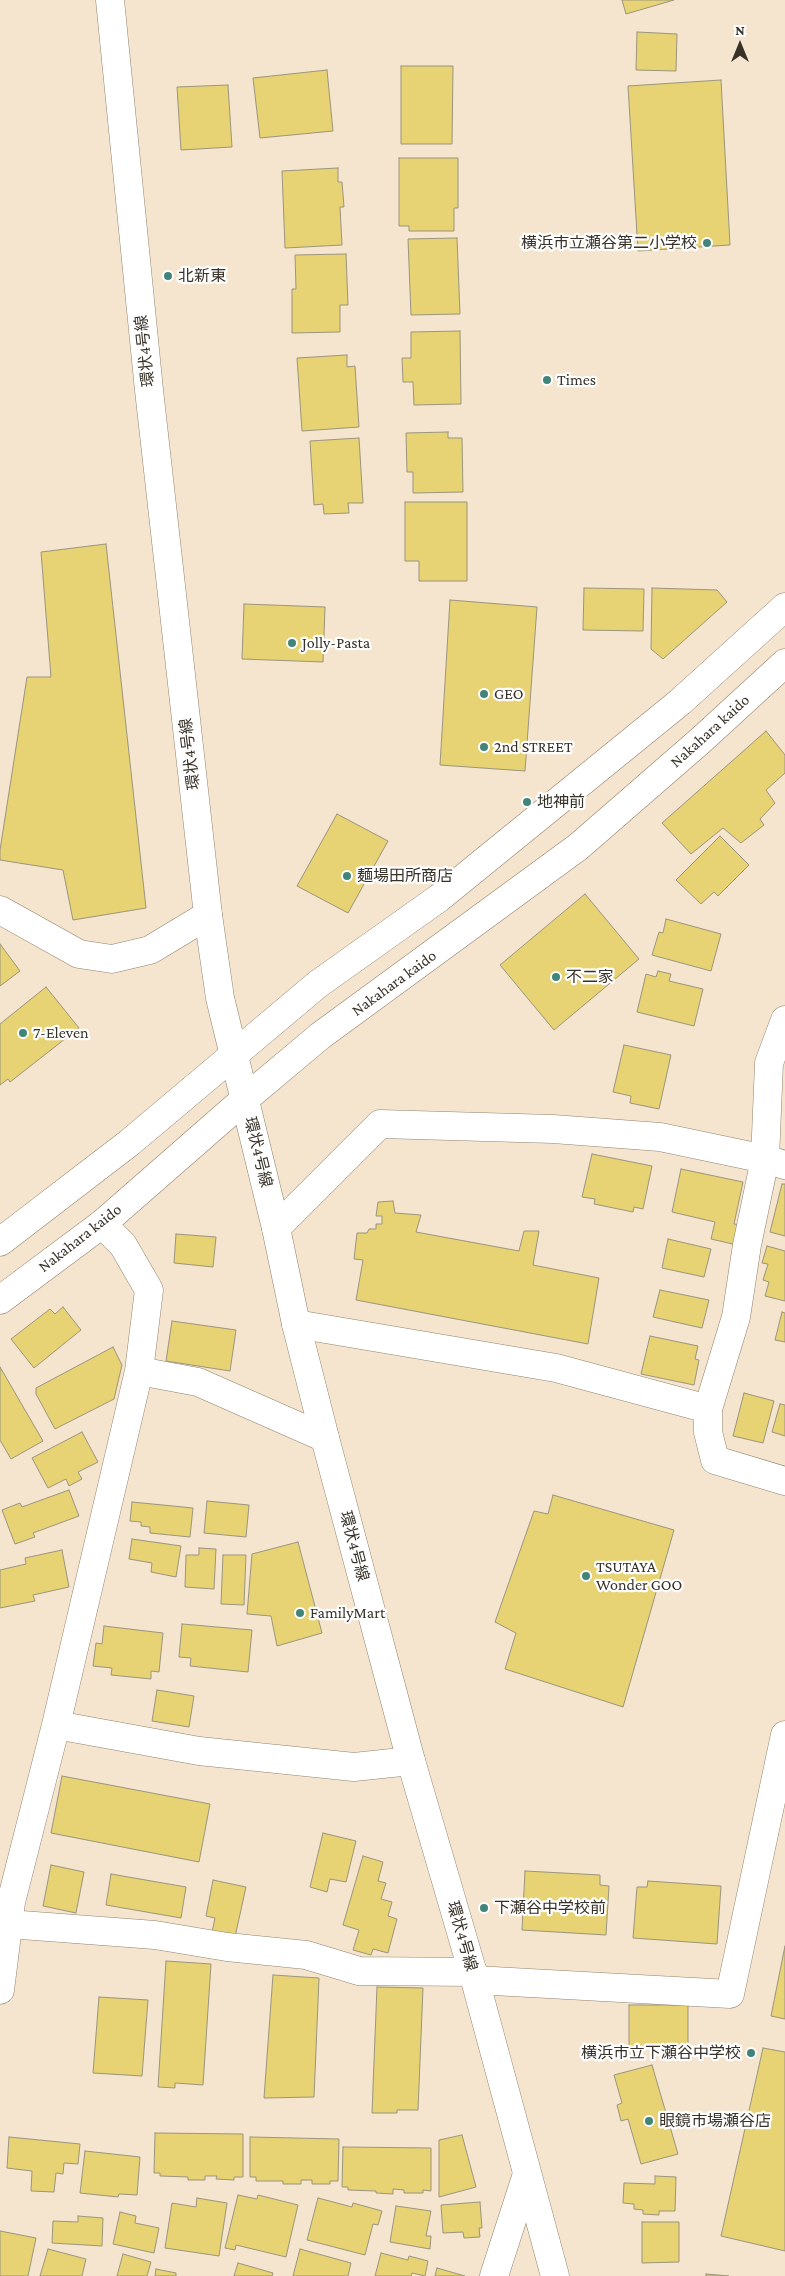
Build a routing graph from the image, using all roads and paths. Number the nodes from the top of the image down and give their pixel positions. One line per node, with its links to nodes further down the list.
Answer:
1 (110, 0): 5 (main road, 環状4号線)
2 (785, 607): 7 (main road)
3 (785, 663): 8 (main road, Nakahara kaido)
4 (0, 910): 5 (main road)
5 (208, 915): 7 (main road, 環状4号線)
6 (785, 1020): 9 (main road)
7 (234, 1054): 8 (main road, 環状4号線); 12 (main road)
8 (245, 1099): 10 (main road, Nakahara kaido); 11 (main road, 環状4号線)
9 (775, 1162): 11 (main road); 16 (main road)
10 (102, 1224): 13 (main road, Nakahara kaido); 15 (main road)
11 (276, 1228): 14 (main road, 環状4号線)
12 (0, 1242)
13 (0, 1300)
14 (296, 1324): 16 (main road); 17 (main road, 環状4号線)
15 (138, 1371): 17 (main road); 19 (main road)
16 (708, 1410): 18 (main road)
17 (325, 1438): 21 (main road, 環状4号線)
18 (785, 1481)
19 (56, 1725): 21 (main road); 22 (main road)
20 (785, 1735): 23 (main road)
21 (411, 1761): 23 (main road, 環状4号線)
22 (7, 1909): 23 (main road); 24 (main road)
23 (474, 1976): 25 (main road, 環状4号線)
24 (0, 1990)
25 (527, 2174): 26 (main road); 27 (main road, 環状4号線)
26 (494, 2276)
27 (555, 2276)

